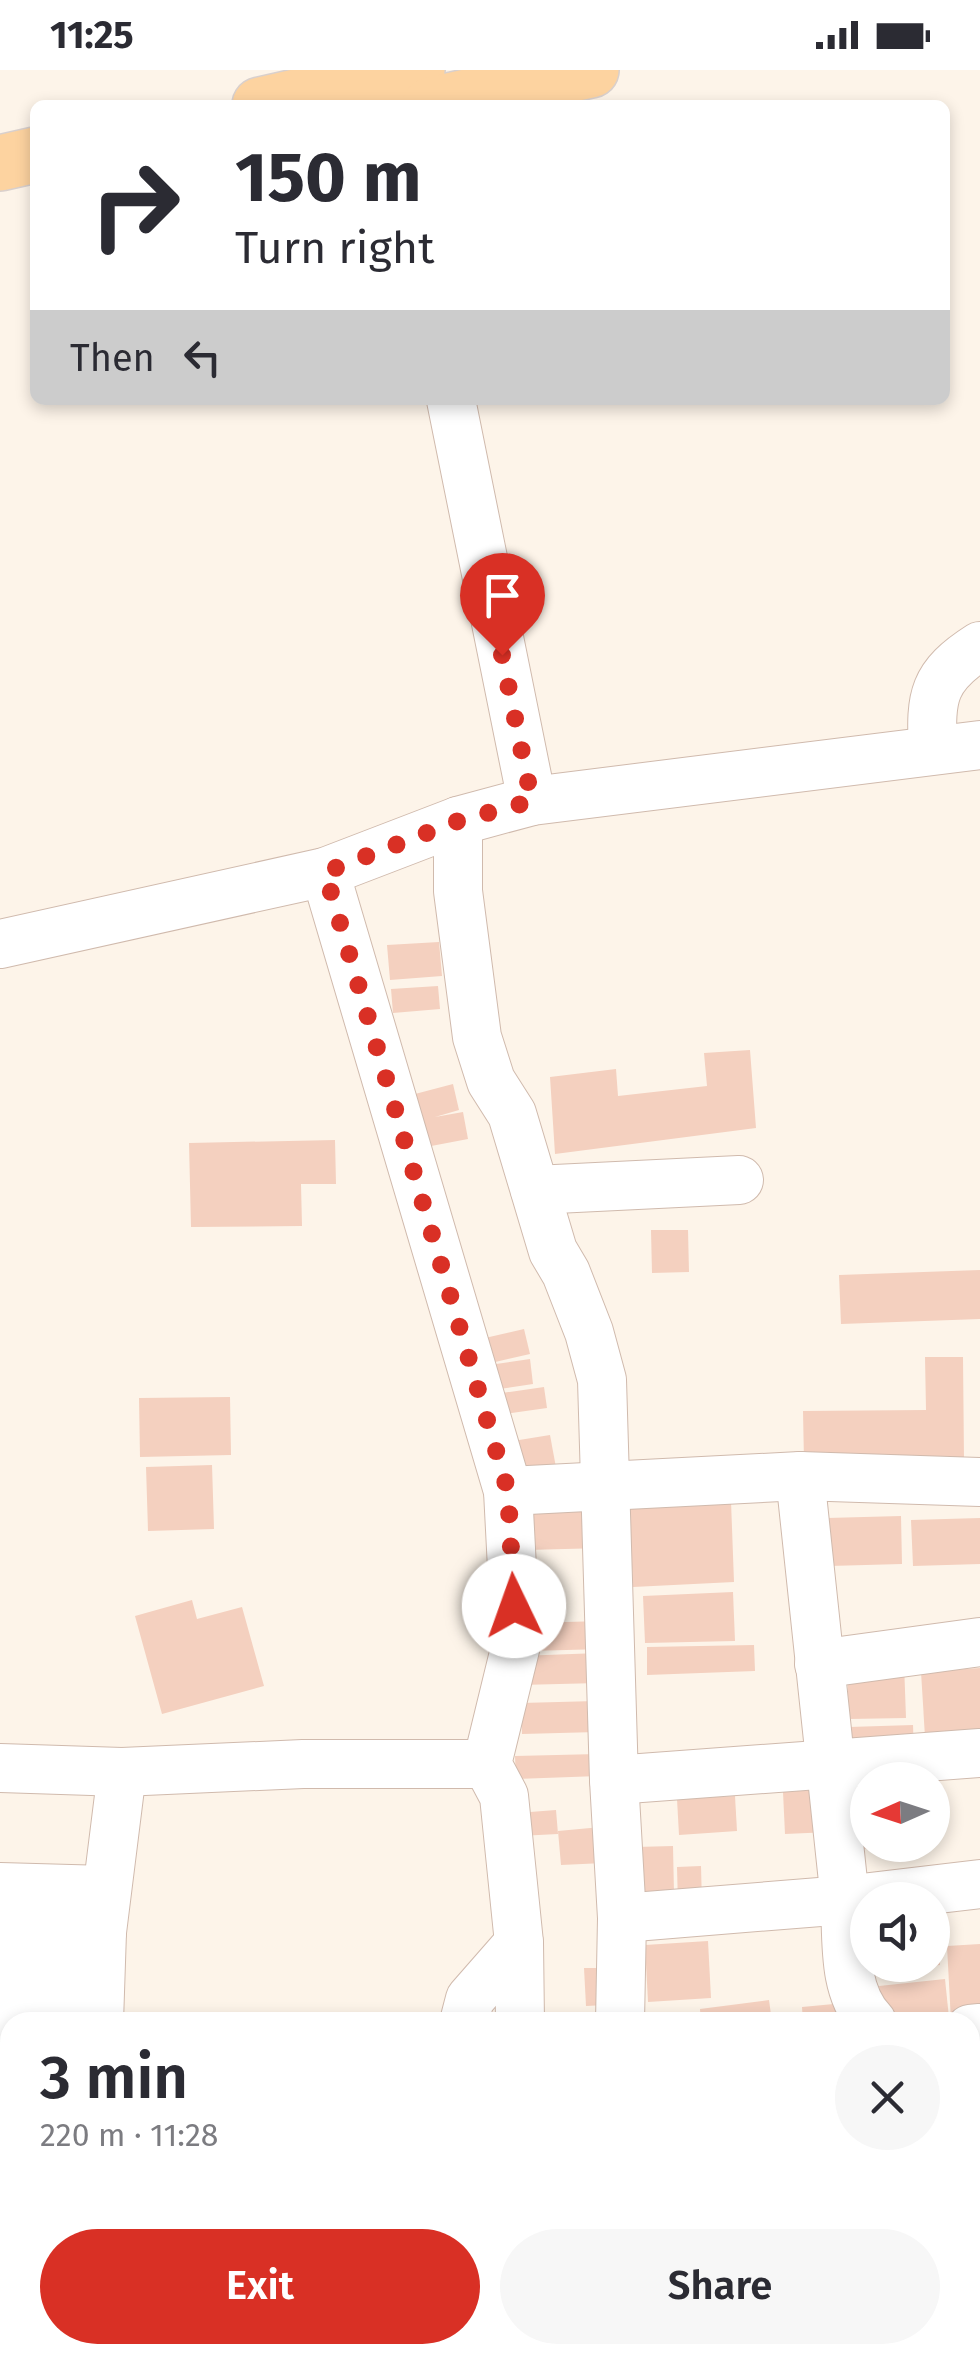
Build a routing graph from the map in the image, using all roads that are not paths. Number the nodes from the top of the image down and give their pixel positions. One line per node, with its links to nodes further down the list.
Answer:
1 (591, 70): 4 (main road)
2 (393, 81): 3 (main road)
3 (288, 100)
4 (453, 100)
5 (30, 155): 6 (main road)
6 (0, 163)
7 (30, 195): 8 (main road)
8 (0, 202)
9 (451, 405): 13 (street)
10 (980, 646): 12 (street)
11 (980, 745): 12 (street)
12 (933, 750): 13 (street)
13 (532, 801): 14 (street)
14 (458, 821): 15 (street); 18 (street)
15 (325, 872): 16 (street); 22 (street)
16 (0, 944)
17 (739, 1180): 18 (street)
18 (535, 1190): 21 (street)
19 (800, 1476): 20 (street); 21 (street); 24 (street)
20 (980, 1482)
21 (608, 1486): 22 (street); 30 (street)
22 (508, 1491): 27 (street)
23 (980, 1642): 24 (street)
24 (819, 1664): 26 (street)
25 (980, 1753): 26 (street)
26 (831, 1762): 30 (street); 33 (street)
27 (487, 1764): 29 (street); 36 (street)
28 (0, 1768): 29 (street)
29 (122, 1772): 37 (street)
30 (614, 1780): 34 (street)
31 (980, 1884): 33 (street)
32 (0, 1887): 37 (street)
33 (845, 1900): 34 (street); 43 (street)
34 (622, 1918): 42 (street)
35 (0, 1932): 37 (street)
36 (519, 1944): 40 (street); 41 (street)
37 (101, 1964): 38 (street); 39 (street)
38 (0, 1970)
39 (23, 2012)
40 (467, 2012)
41 (520, 2012)
42 (620, 2012)
43 (866, 2012)

